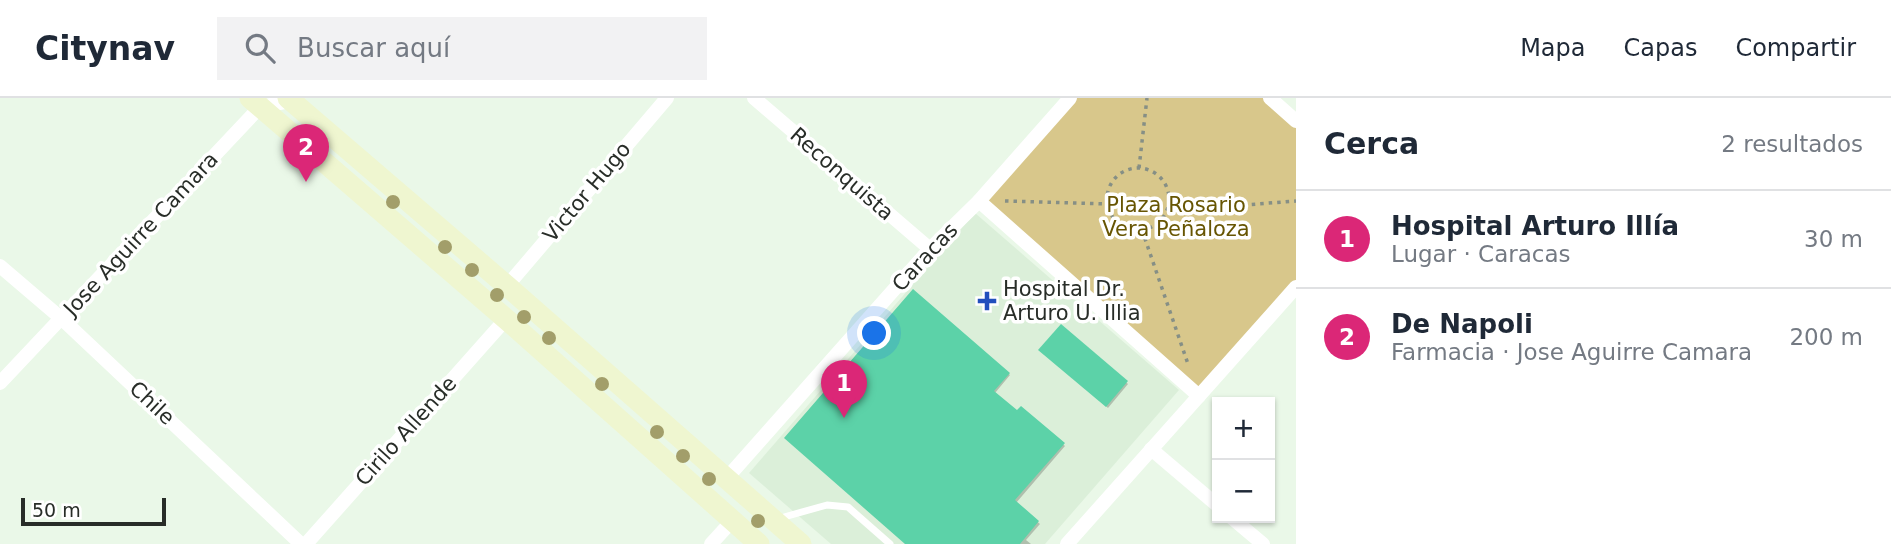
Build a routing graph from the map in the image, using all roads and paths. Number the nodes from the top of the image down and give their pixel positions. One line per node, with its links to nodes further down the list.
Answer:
1 (667, 98): 17 (street, Victor Hugo)
2 (754, 98): 15 (street, Reconquista)
3 (1070, 98): 10 (street, Caracas)
4 (1147, 98): 9 (path)
5 (1270, 98): 8 (street)
6 (291, 99): 7 (street); 17 (main road)
7 (255, 102): 19 (street, Jose Aguirre Camara); 20 (main road)
8 (1296, 121)
9 (1139, 168): 12 (path); 13 (path)
10 (979, 201): 12 (path); 15 (street, Caracas); 22 (street)
11 (1296, 201): 13 (path)
12 (1108, 204): 14 (path)
13 (1167, 211): 14 (path)
14 (1142, 229): 22 (path)
15 (930, 249): 24 (street, Caracas)
16 (0, 267): 19 (street, Chile)
17 (507, 286): 24 (main road)
18 (1296, 287): 22 (street)
19 (62, 319): 21 (street, Jose Aguirre Camara); 29 (street, Chile)
20 (506, 319): 27 (main road); 29 (street, Cirilo Allende)
21 (0, 383)
22 (1199, 396): 23 (street)
23 (1151, 449): 25 (street); 34 (street)
24 (726, 480): 26 (main road)
25 (1212, 501)
26 (773, 520): 32 (main road); 33 (lane)
27 (732, 521): 30 (street); 31 (main road)
28 (1238, 523): 35 (street)
29 (303, 544)
30 (711, 544)
31 (759, 544)
32 (801, 544)
33 (890, 544)
34 (1067, 544)
35 (1263, 544)

